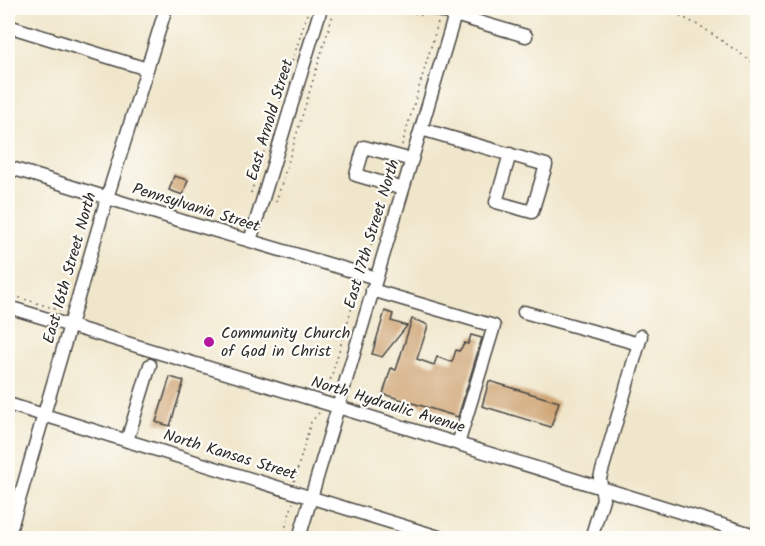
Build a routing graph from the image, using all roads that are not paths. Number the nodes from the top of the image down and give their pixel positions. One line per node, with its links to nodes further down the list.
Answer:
1 (166, 8): 7 (street, East 16th Street North)
2 (321, 8): 14 (street, East Arnold Street)
3 (456, 11): 4 (street); 6 (street); 8 (street, East 17th Street North)
4 (429, 12)
5 (8, 26): 7 (street)
6 (526, 36)
7 (147, 69): 13 (street, East 16th Street North)
8 (421, 129): 9 (street); 10 (street, East 17th Street North)
9 (510, 154): 9 (street)
10 (412, 160): 12 (street, East 17th Street North); 12 (street)
11 (8, 167): 13 (street, Pennsylvania Street)
12 (403, 189): 15 (street, East 17th Street North)
13 (107, 198): 14 (street, Pennsylvania Street); 18 (street, East 16th Street North)
14 (250, 241): 15 (street, Pennsylvania Street)
15 (374, 284): 21 (street, East 17th Street North); 24 (street, Pennsylvania Street)
16 (8, 307): 18 (street, North Hydraulic Avenue)
17 (524, 312): 25 (street)
18 (71, 326): 21 (street, North Hydraulic Avenue); 22 (street, East 16th Street North)
19 (150, 364): 23 (street)
20 (8, 404): 22 (street, North Kansas Street)
21 (338, 407): 24 (street, North Hydraulic Avenue); 26 (street, East 17th Street North)
22 (45, 415): 23 (street, North Kansas Street); 28 (street, East 16th Street North)
23 (127, 441): 26 (street, North Kansas Street)
24 (458, 444): 25 (street, North Hydraulic Avenue)
25 (601, 488): 27 (street, North Hydraulic Avenue); 31 (street)
26 (311, 498): 29 (street, East 17th Street North); 30 (street, North Kansas Street)
27 (758, 536)
28 (8, 538)
29 (299, 538)
30 (442, 538)
31 (591, 538)

